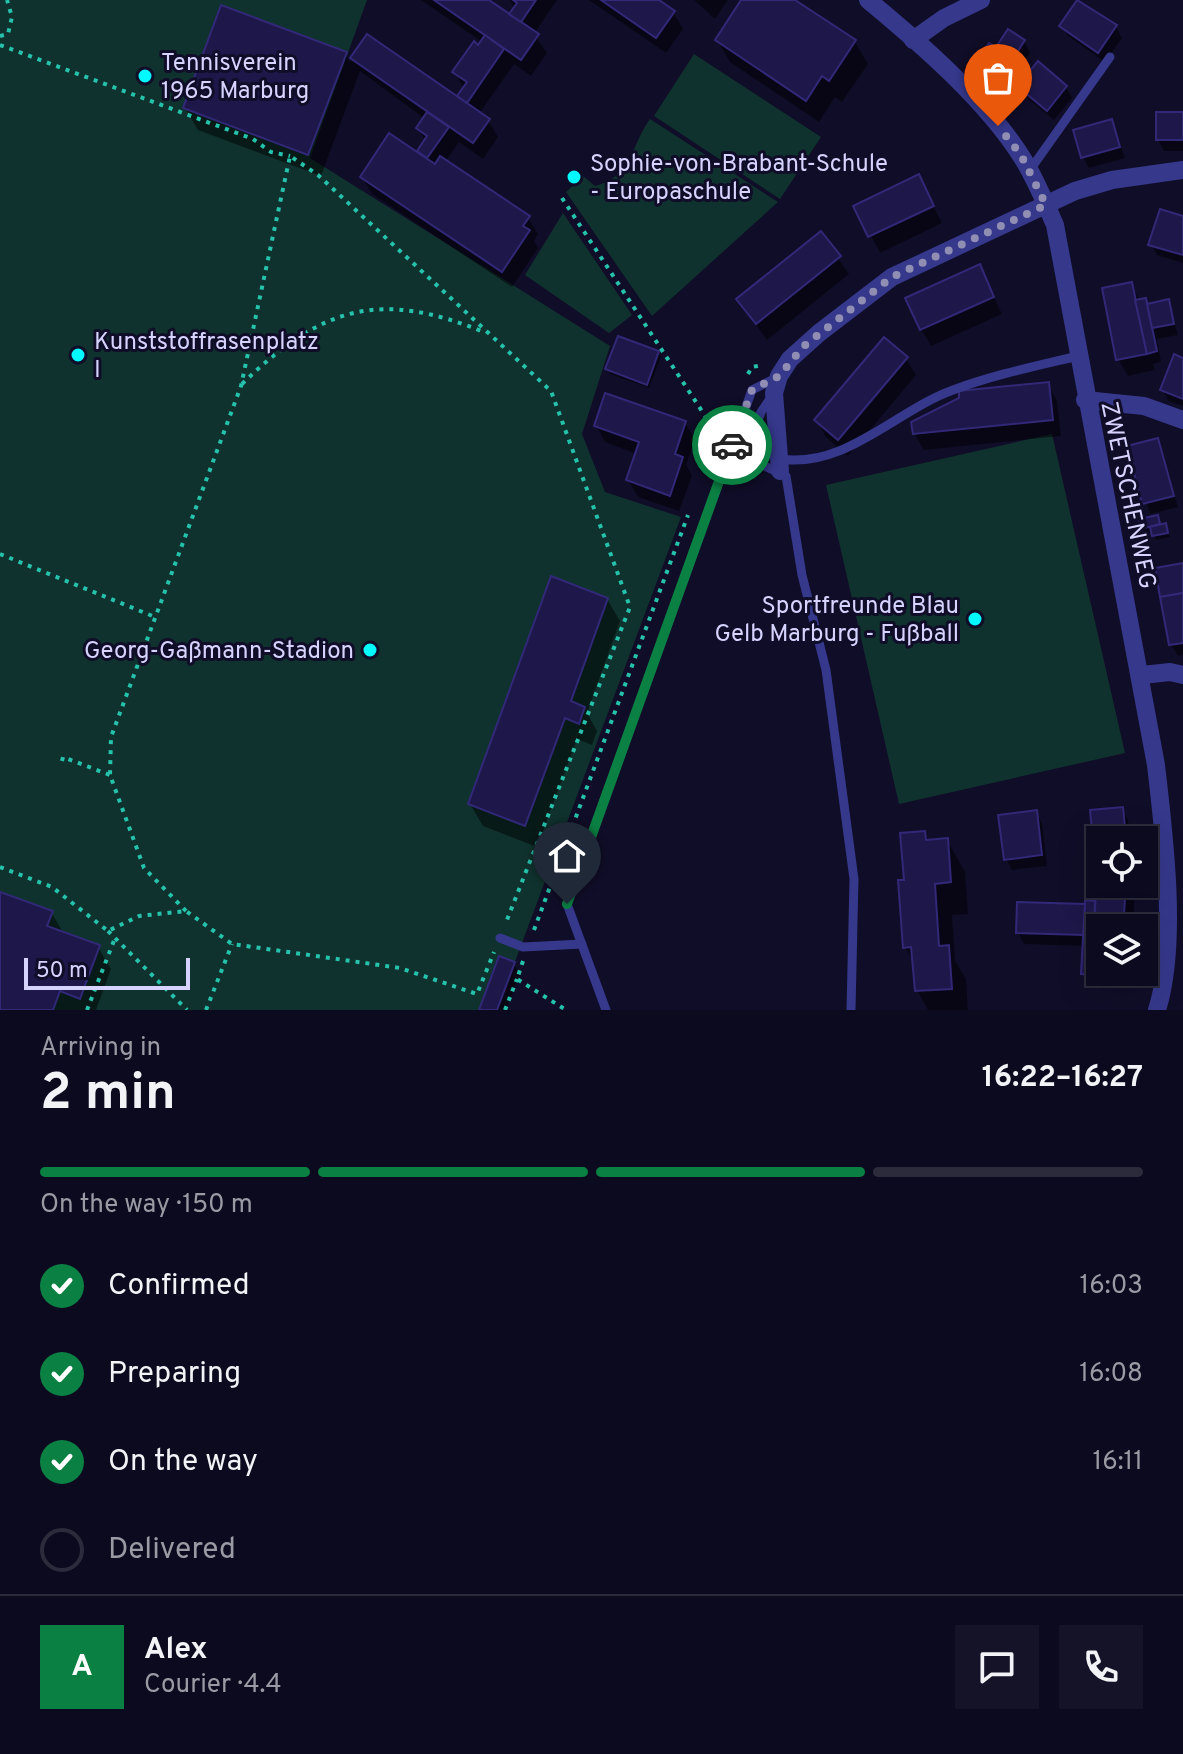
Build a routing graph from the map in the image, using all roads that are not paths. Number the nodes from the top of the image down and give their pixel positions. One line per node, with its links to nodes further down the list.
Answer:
1 (868, 0): 3 (street, ZWETSCHENWEG)
2 (981, 0): 3 (street)
3 (913, 40): 5 (street, ZWETSCHENWEG)
4 (1110, 57): 5 (lane)
5 (1030, 170): 7 (street, ZWETSCHENWEG)
6 (1183, 170): 7 (street)
7 (1046, 205): 8 (street, ZWETSCHENWEG); 9 (street)
8 (1078, 356): 10 (street, ZWETSCHENWEG); 12 (lane)
9 (776, 384): 12 (street); 13 (lane); 14 (lane)
10 (1085, 400): 11 (street); 15 (street, ZWETSCHENWEG)
11 (1183, 420)
12 (779, 465): 13 (lane); 20 (lane)
13 (742, 466): 14 (lane)
14 (725, 470): 18 (lane)
15 (1142, 675): 16 (street); 19 (street, ZWETSCHENWEG)
16 (1183, 675)
17 (500, 938): 18 (lane)
18 (582, 944): 21 (lane)
19 (1174, 958): 22 (street, ZWETSCHENWEG)
20 (848, 1009)
21 (606, 1010)
22 (1157, 1010)

